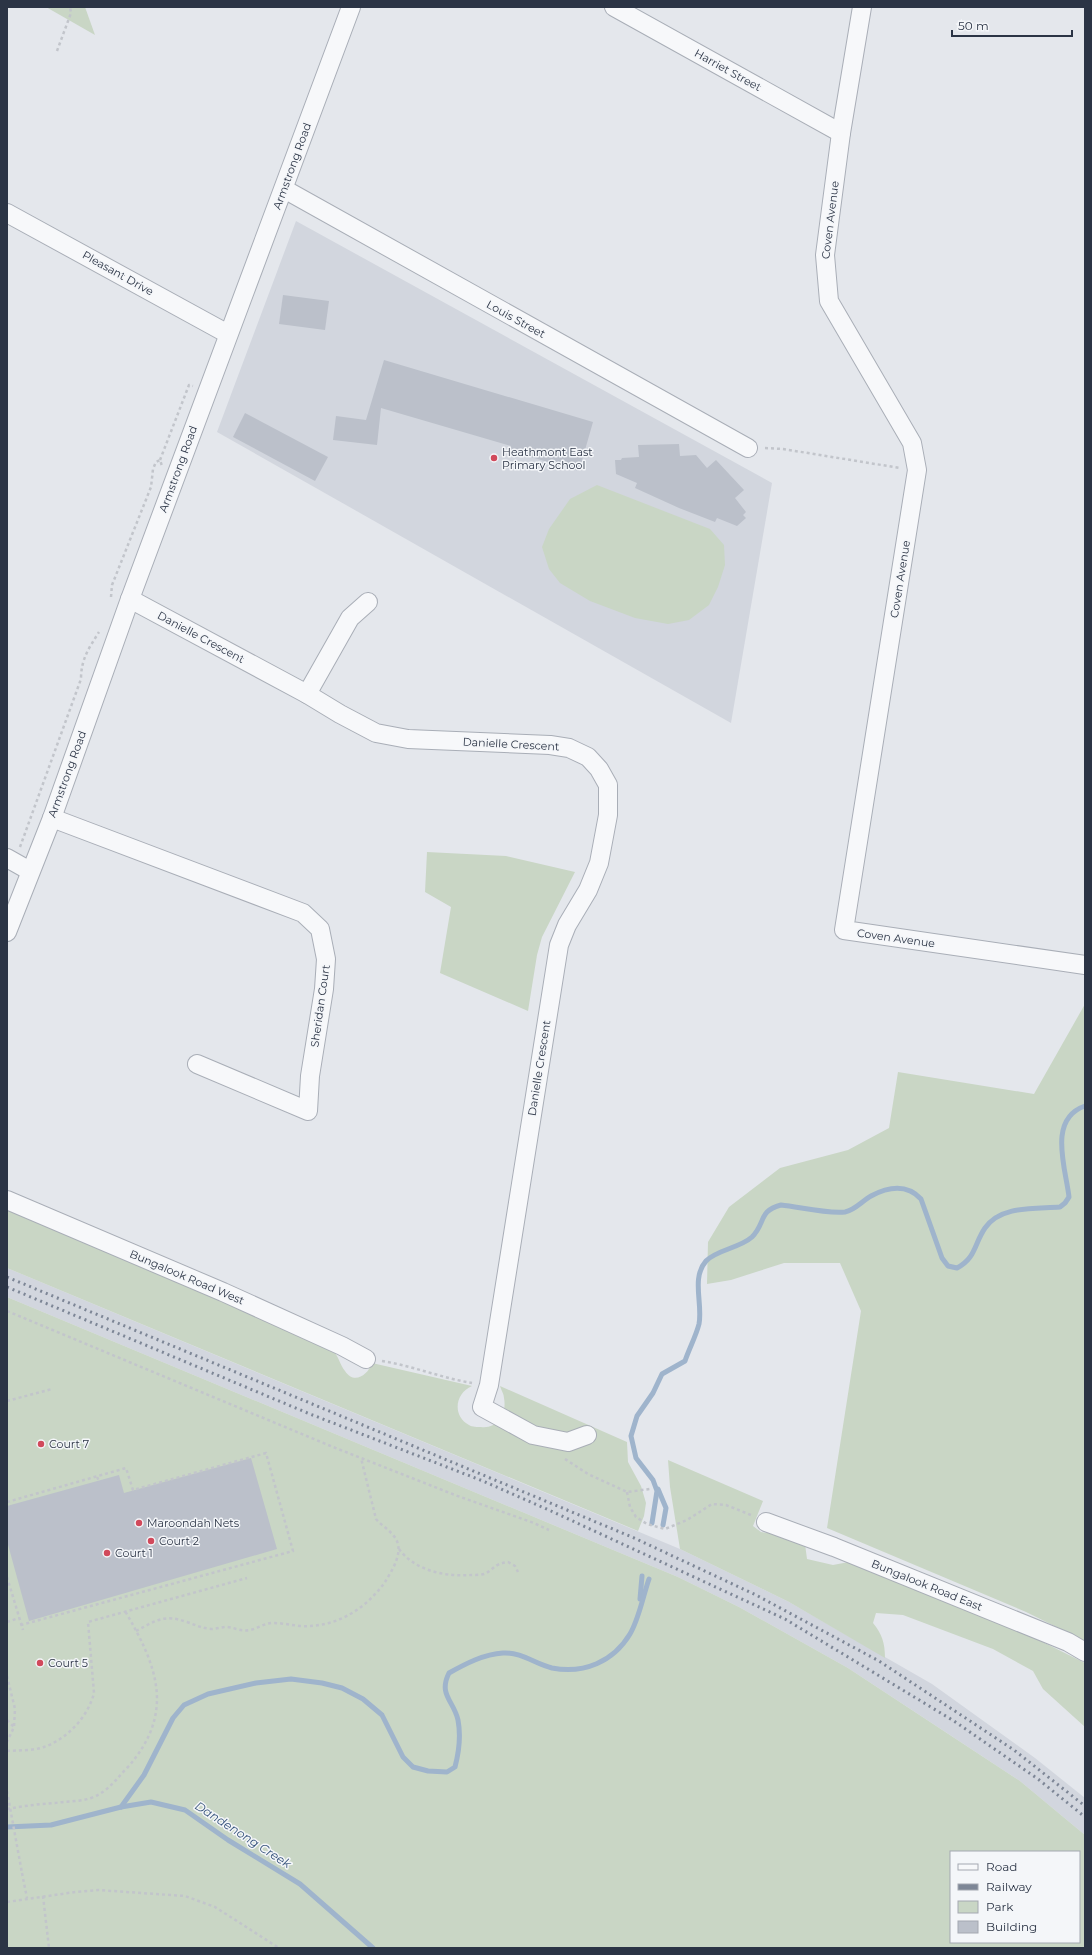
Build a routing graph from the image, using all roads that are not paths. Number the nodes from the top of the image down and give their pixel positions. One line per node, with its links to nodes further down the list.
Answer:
1 (351, 7): 5 (street, Armstrong Road)
2 (614, 7): 4 (street, Harriet Street)
3 (862, 7): 4 (street, Coven Avenue)
4 (842, 133): 16 (street, Coven Avenue)
5 (284, 190): 7 (street, Armstrong Road); 8 (street, Louis Street)
6 (7, 213): 7 (street, Pleasant Drive)
7 (228, 334): 9 (street, Armstrong Road)
8 (748, 448)
9 (130, 599): 11 (street, Danielle Crescent); 12 (street, Armstrong Road)
10 (368, 602): 11 (street)
11 (307, 694): 20 (street, Danielle Crescent)
12 (52, 818): 14 (street, Armstrong Road); 17 (street, Sheridan Court)
13 (10, 860): 14 (street)
14 (30, 871): 15 (street, Armstrong Road)
15 (7, 932)
16 (1085, 965)
17 (197, 1064)
18 (7, 1200): 19 (street, Bungalook Road West)
19 (366, 1359)
20 (587, 1435)
21 (766, 1522): 22 (street, Bungalook Road East)
22 (1085, 1652)

